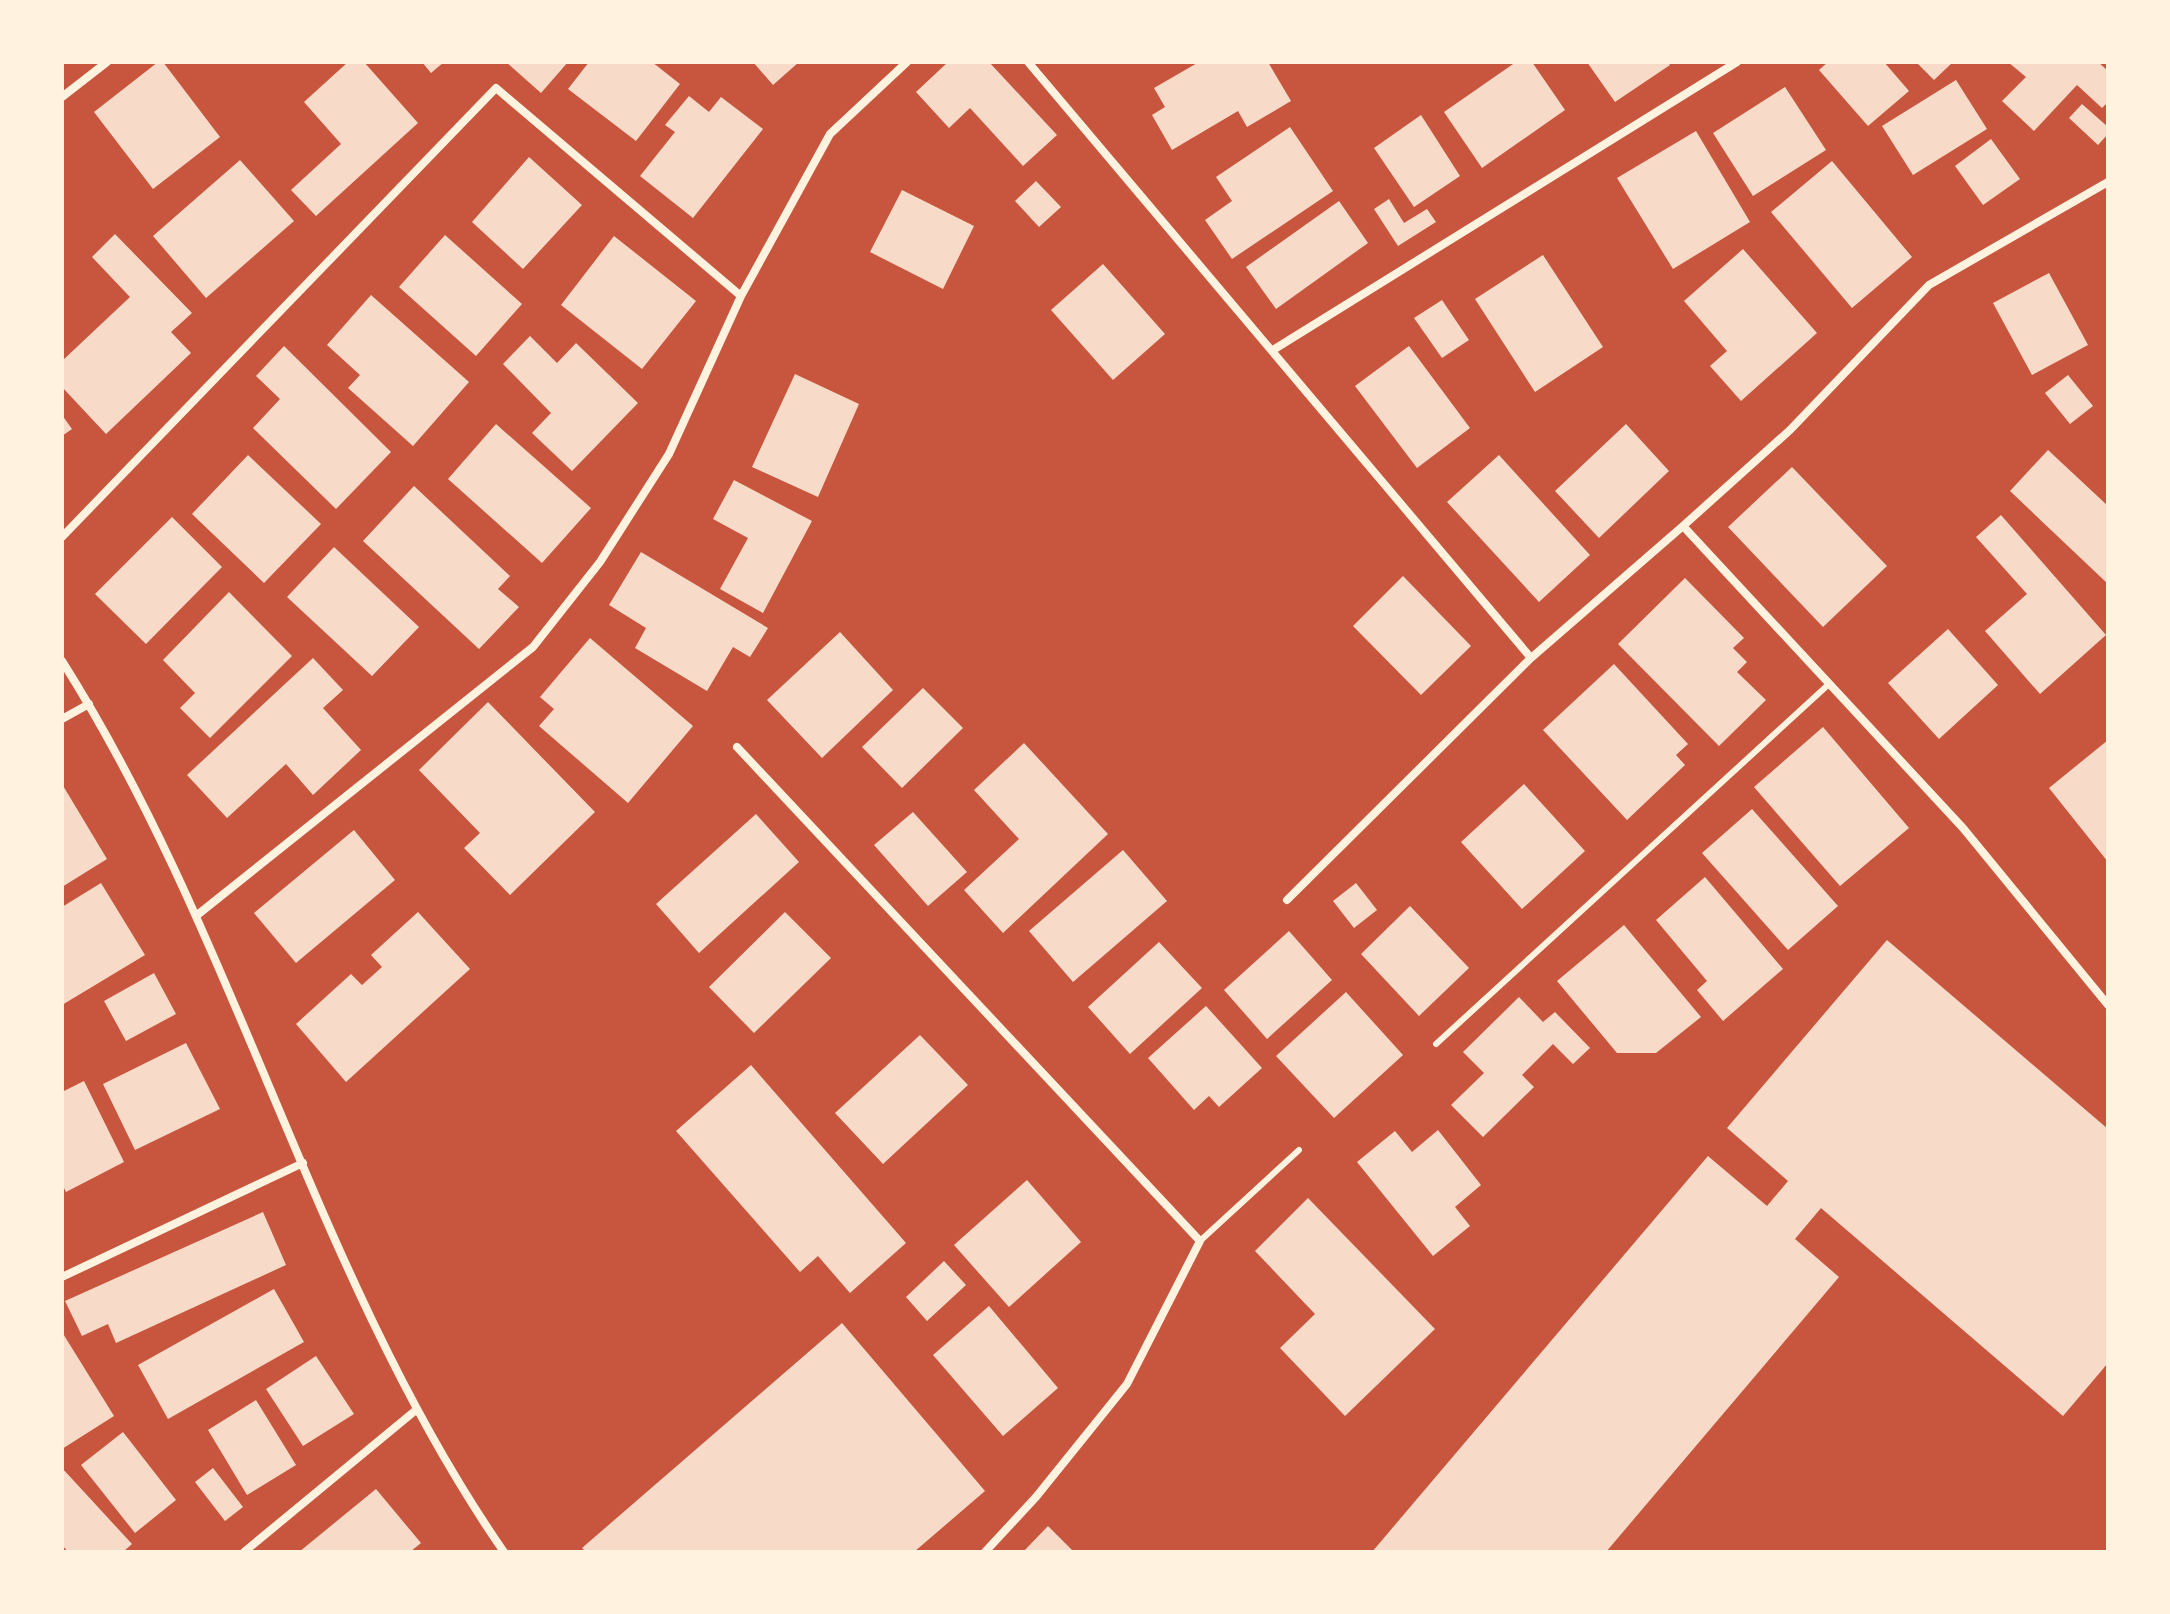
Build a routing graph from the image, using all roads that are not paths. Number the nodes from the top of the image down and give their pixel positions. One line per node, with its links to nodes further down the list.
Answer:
1 (107, 62): 5 (street)
2 (907, 62): 7 (street)
3 (1028, 62): 8 (street)
4 (1737, 62): 8 (street)
5 (62, 97)
6 (2108, 182): 9 (street)
7 (741, 296): 10 (street); 18 (street)
8 (1273, 350): 11 (street)
9 (1683, 526): 11 (street); 13 (street)
10 (62, 537)
11 (1531, 658): 17 (street)
12 (62, 661): 14 (street)
13 (1829, 684): 19 (street); 20 (lane)
14 (89, 704): 15 (street); 18 (street)
15 (62, 719)
16 (737, 747): 23 (street)
17 (1287, 900)
18 (196, 916): 22 (street)
19 (2108, 1005)
20 (1436, 1044)
21 (1299, 1150): 23 (lane)
22 (303, 1163): 24 (street); 25 (street)
23 (1200, 1241): 28 (street)
24 (62, 1277)
25 (416, 1410): 26 (street); 27 (street)
26 (244, 1552)
27 (504, 1552)
28 (985, 1552)

